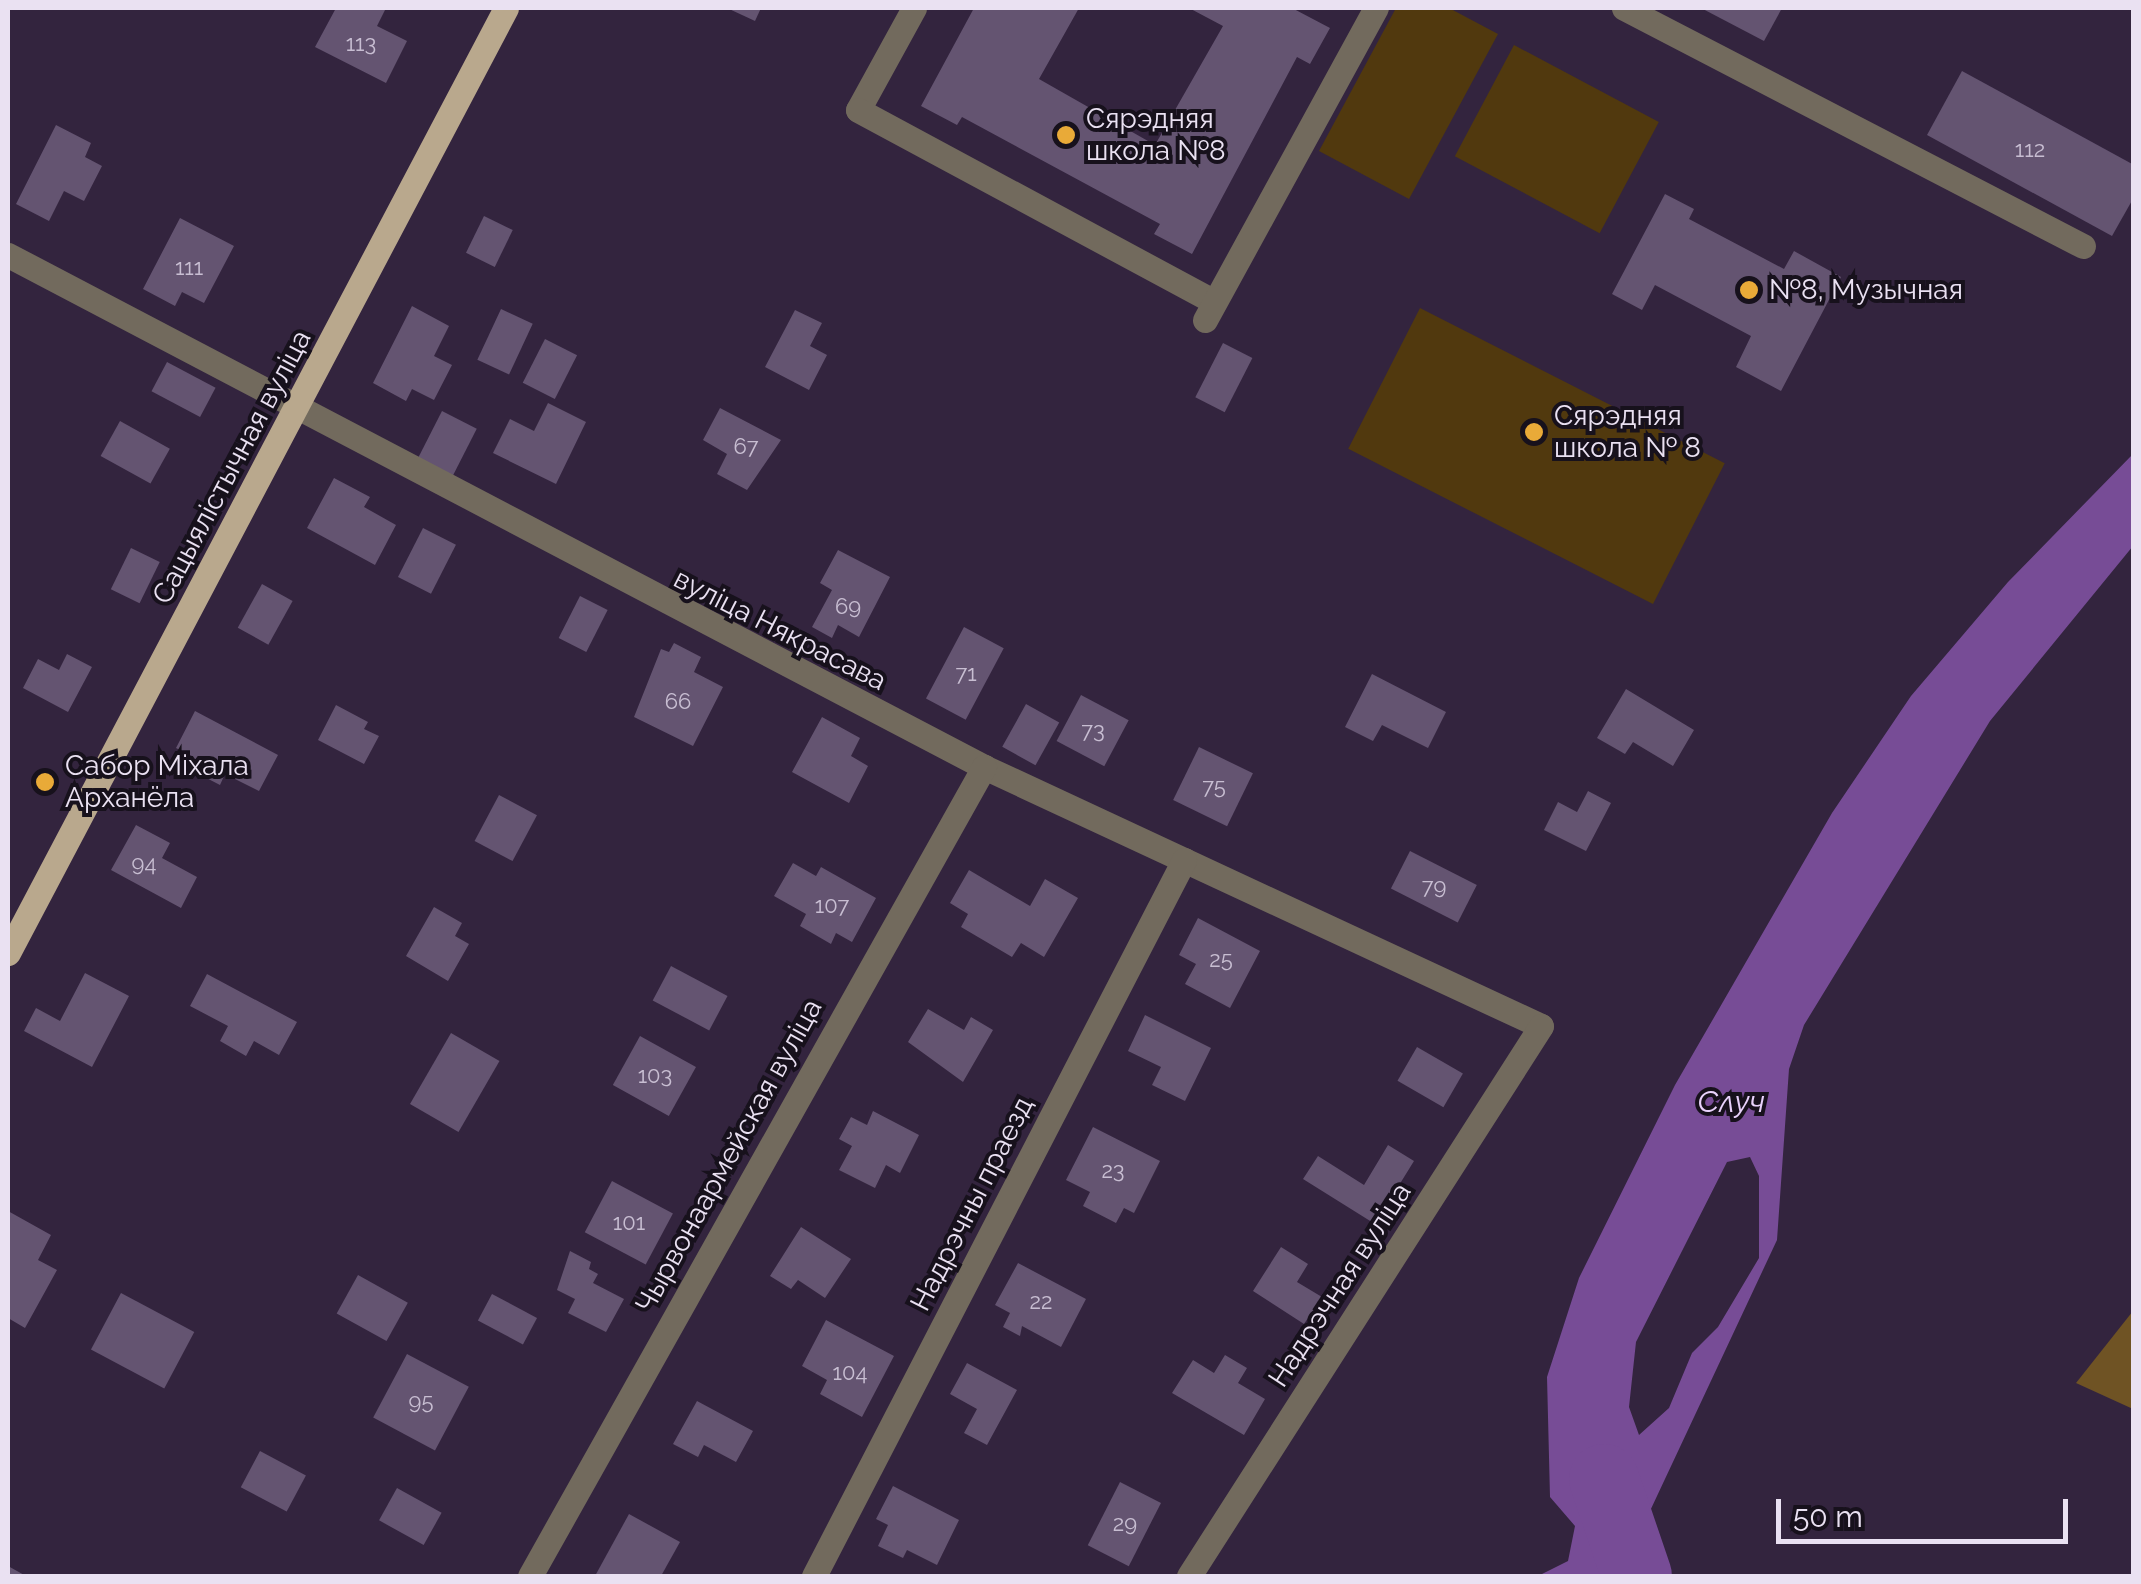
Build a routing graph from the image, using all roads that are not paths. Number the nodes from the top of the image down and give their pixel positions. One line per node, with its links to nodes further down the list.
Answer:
1 (506, 8): 7 (main road, Сацыялістычная вуліца)
2 (914, 8): 3 (street)
3 (1376, 8)
4 (1624, 8): 5 (street)
5 (2083, 246)
6 (8, 255): 7 (street, вуліца Някрасава)
7 (299, 407): 8 (street, вуліца Някрасава); 10 (main road, Сацыялістычная вуліца)
8 (984, 767): 9 (street, вуліца Някрасава); 12 (street, Чырвонаармейская вуліца)
9 (1184, 860): 11 (street, вуліца Някрасава); 13 (street, Надрэчны праезд)
10 (8, 953)
11 (1541, 1026): 14 (street, Надрэчная вуліца)
12 (530, 1576)
13 (814, 1576)
14 (1189, 1576)

